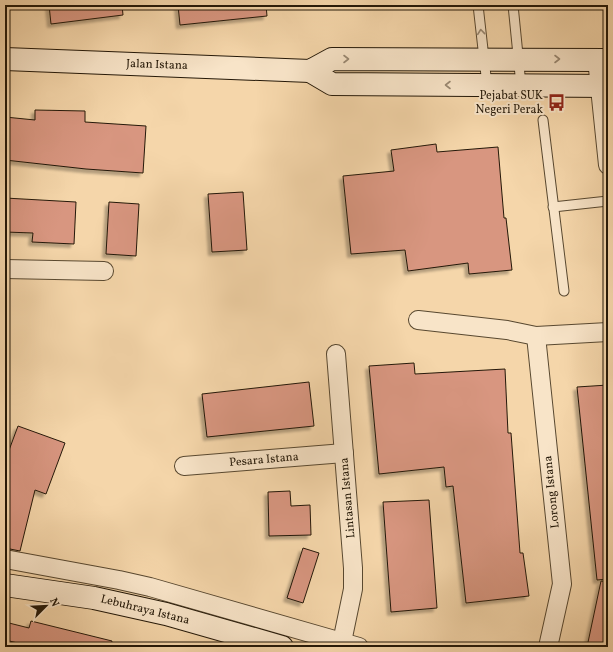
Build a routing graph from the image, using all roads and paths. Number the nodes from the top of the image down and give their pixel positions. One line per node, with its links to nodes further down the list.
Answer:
1 (478, 5): 4 (lane, one-way to 1)
2 (513, 5): 5 (lane)
3 (5, 59): 7 (main road, Jalan Istana)
4 (484, 59): 5 (main road); 7 (main road, one-way to 4); 8 (lane)
5 (518, 59): 6 (main road, one-way to 6); 9 (lane)
6 (603, 60): 10 (street)
7 (310, 71): 8 (main road, one-way to 7)
8 (487, 85): 9 (main road)
9 (521, 86): 10 (main road)
10 (604, 86): 12 (street)
11 (543, 120): 14 (lane)
12 (608, 165)
13 (608, 201): 14 (lane)
14 (553, 207): 17 (lane)
15 (5, 269): 16 (street)
16 (104, 271)
17 (564, 291)
18 (418, 320): 20 (street)
19 (608, 332): 20 (street)
20 (536, 336): 28 (street, Lorong Istana)
21 (336, 354): 22 (street, Lintasan Istana)
22 (344, 453): 23 (street, Pesara Istana); 26 (street, Lintasan Istana)
23 (184, 466)
24 (5, 559): 26 (street)
25 (5, 585): 27 (main road, Lebuhraya Istana)
26 (350, 644)
27 (282, 647)
28 (548, 647)

